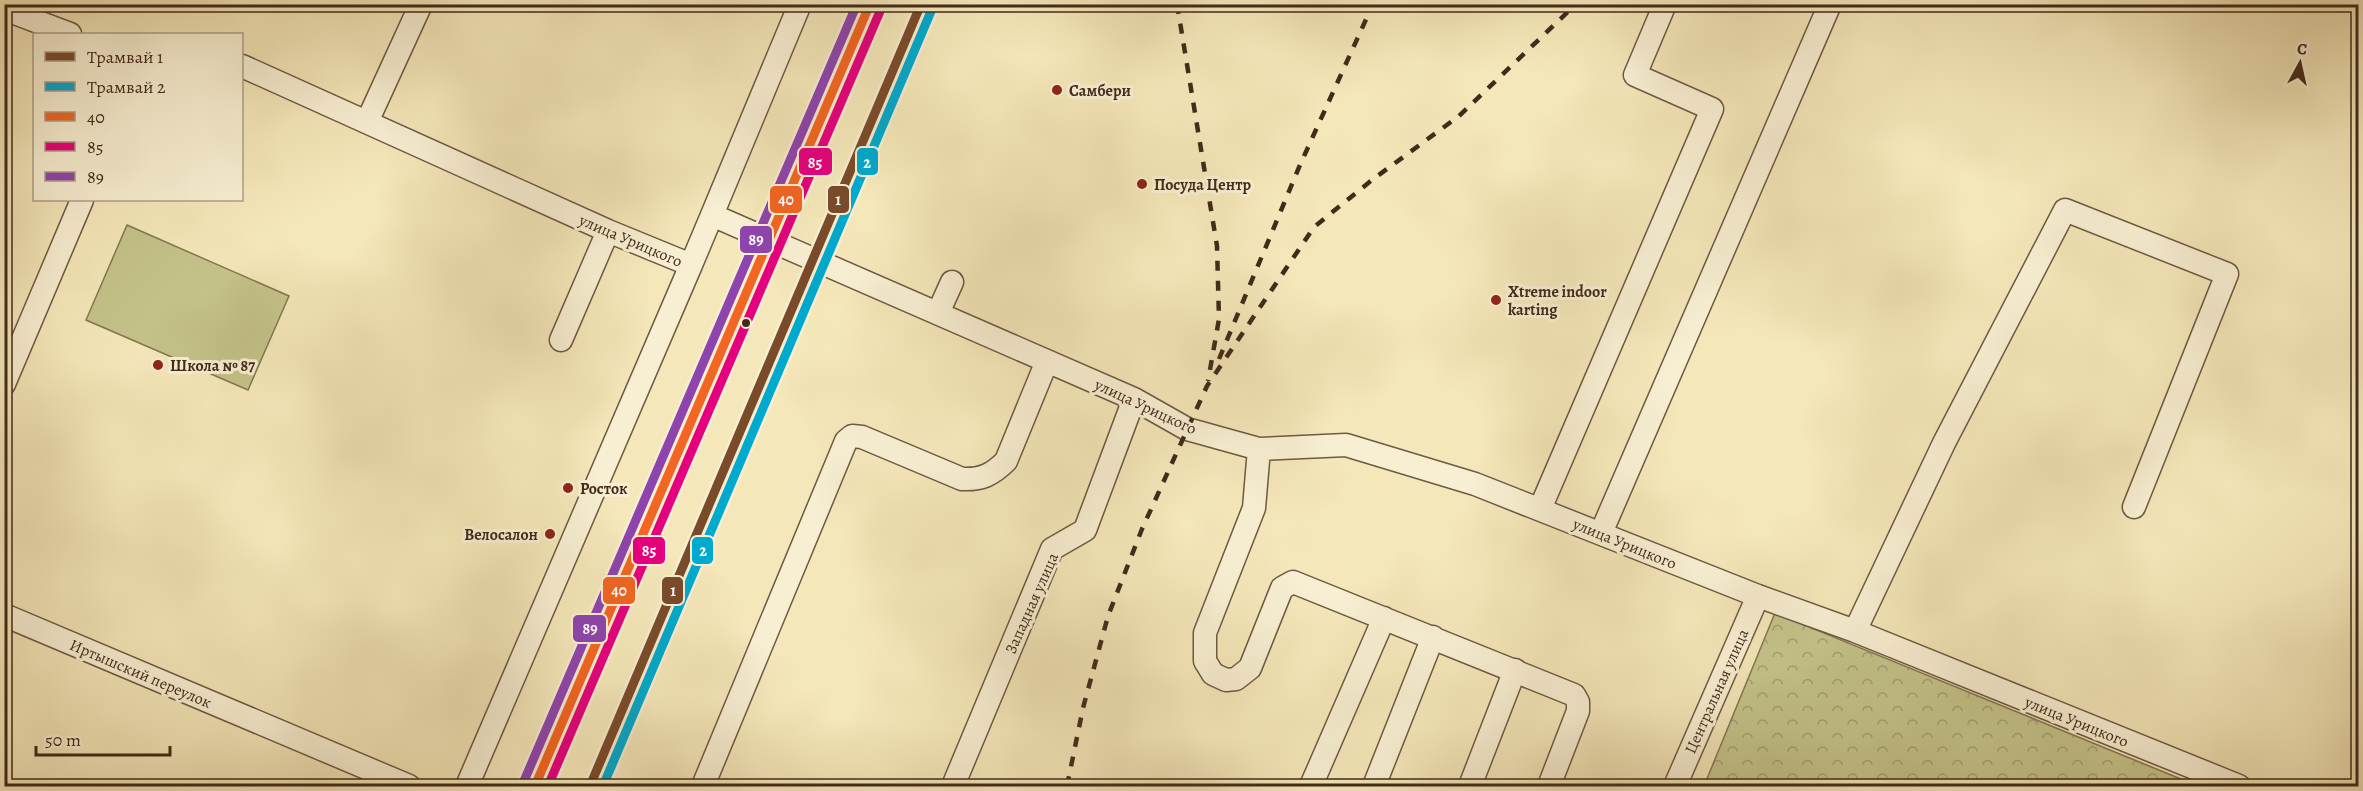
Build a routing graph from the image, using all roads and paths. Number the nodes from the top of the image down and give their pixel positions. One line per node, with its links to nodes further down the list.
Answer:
1 (421, 4): 9 (street)
2 (800, 4): 11 (street)
3 (870, 4): 13 (main road)
4 (1665, 4): 23 (street)
5 (1830, 4): 24 (street)
6 (4, 9): 7 (street)
7 (67, 33)
8 (243, 66): 9 (street, улица Урицкого)
9 (367, 122): 12 (street, улица Урицкого)
10 (82, 201): 19 (street)
11 (712, 215): 13 (street, улица Урицкого); 14 (street, улица Урицкого)
12 (608, 231): 14 (street, улица Урицкого); 17 (street)
13 (770, 240): 16 (street, улица Урицкого); 33 (main road)
14 (690, 266): 32 (street)
15 (952, 282): 16 (street)
16 (938, 312): 18 (street, улица Урицкого)
17 (561, 340)
18 (1047, 361): 20 (street, улица Урицкого); 34 (street)
19 (4, 384)
20 (1134, 399): 21 (street, улица Урицкого); 35 (street, Западная улица)
21 (1259, 449): 23 (street, улица Урицкого); 27 (street)
22 (2134, 507): 28 (street)
23 (1540, 509): 24 (street, улица Урицкого)
24 (1600, 534): 25 (street, улица Урицкого)
25 (1758, 596): 28 (street, улица Урицкого); 40 (street, Центральная улица)
26 (4, 615): 31 (street, Иртышский переулок)
27 (1384, 618): 29 (street); 36 (street)
28 (1854, 631): 41 (street, улица Урицкого)
29 (1433, 637): 30 (street); 37 (street)
30 (1515, 670): 38 (street); 39 (street)
31 (409, 786)
32 (467, 786)
33 (535, 786)
34 (704, 786)
35 (953, 786)
36 (1311, 786)
37 (1374, 786)
38 (1470, 786)
39 (1549, 786)
40 (1675, 786)
41 (2239, 786)

